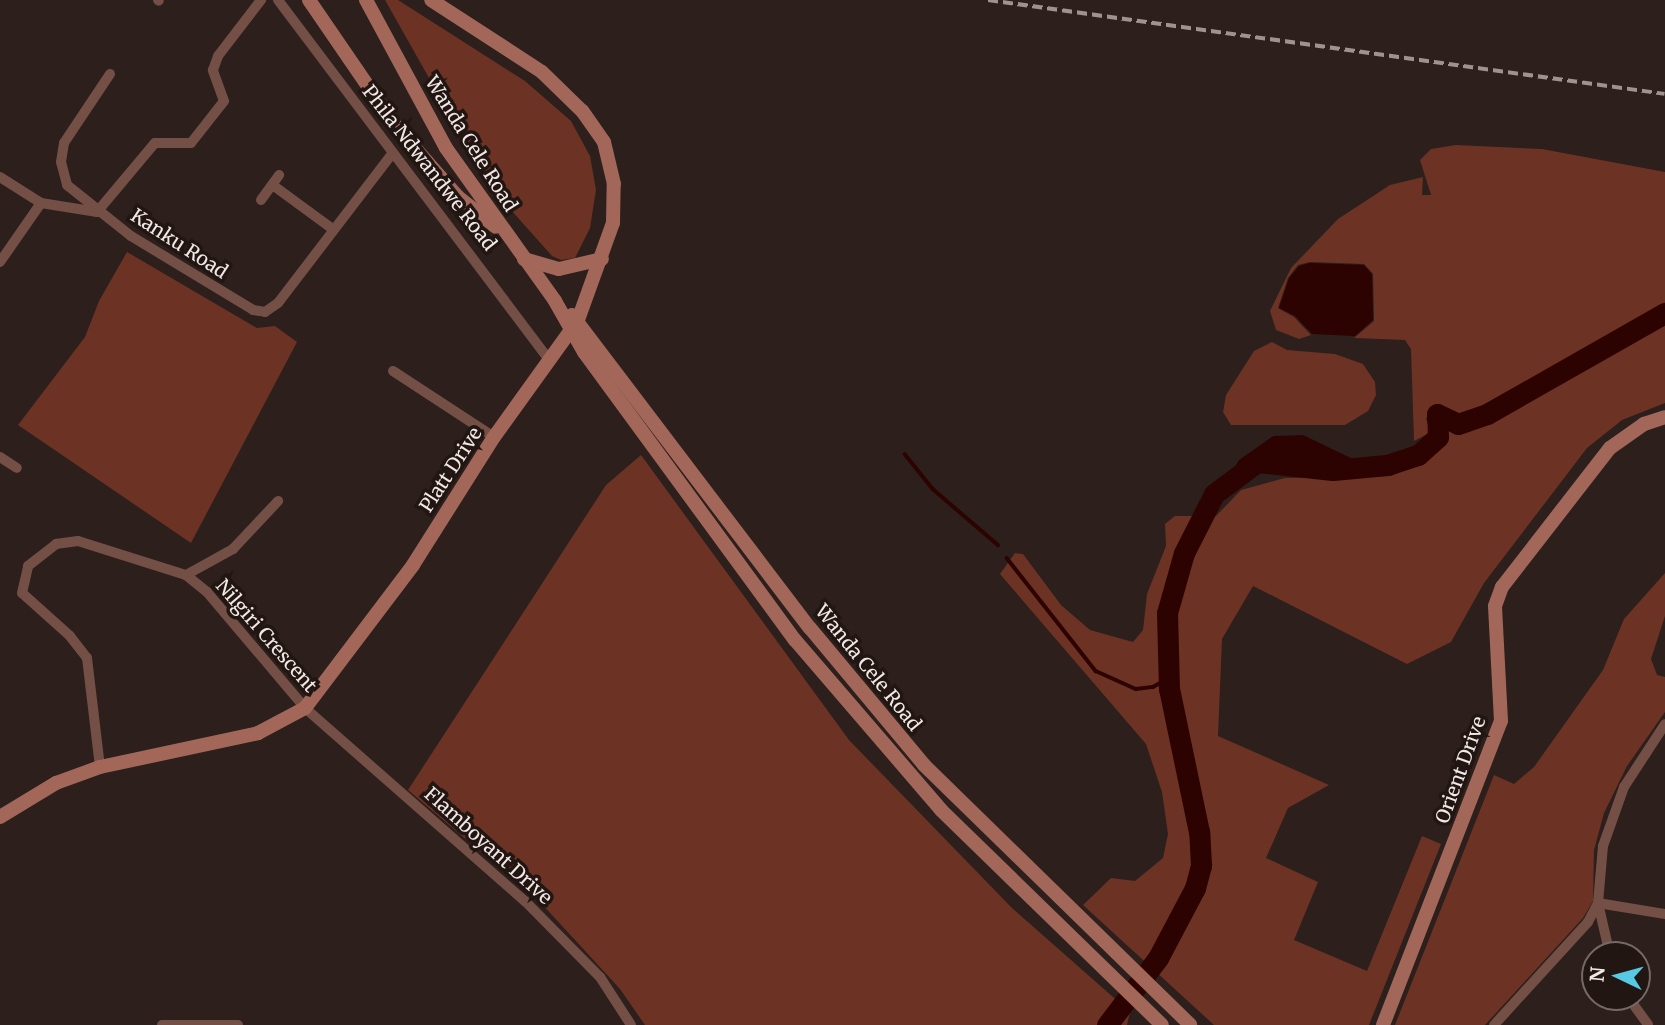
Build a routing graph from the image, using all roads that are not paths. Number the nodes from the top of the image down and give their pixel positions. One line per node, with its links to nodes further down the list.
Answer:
1 (261, 0): 13 (street)
2 (278, 0): 7 (street, Phila Ndwandwe Road)
3 (309, 0): 15 (main road, Phila Ndwandwe Road)
4 (366, 0): 15 (main road, Wanda Cele Road)
5 (431, 0): 17 (main road, Platt Drive)
6 (110, 74): 13 (street, Kanku Road)
7 (391, 155): 14 (street); 20 (street, Phila Ndwandwe Road)
8 (279, 175): 10 (street)
9 (0, 177): 12 (street)
10 (274, 186): 11 (street); 14 (street)
11 (261, 200)
12 (41, 203): 13 (street); 16 (street)
13 (97, 212): 14 (street, Kanku Road)
14 (334, 230)
15 (505, 234): 18 (main road, Wanda Cele Road)
16 (1, 257)
17 (602, 258): 18 (main road); 19 (main road, Platt Drive)
18 (524, 259): 19 (main road, Wanda Cele Road)
19 (574, 326): 20 (main road, Platt Drive); 38 (main road, Wanda Cele Road); 39 (main road, Wanda Cele Road)
20 (550, 359): 23 (main road, Platt Drive)
21 (393, 371): 23 (street)
22 (1665, 417): 40 (main road, Orient Drive)
23 (494, 437): 28 (main road, Platt Drive)
24 (0, 457): 25 (street)
25 (17, 468)
26 (278, 501): 27 (street)
27 (186, 575): 28 (street, Nilgiri Crescent); 30 (street, Nilgiri Crescent)
28 (305, 708): 30 (main road, Platt Drive); 37 (street, Flamboyant Drive)
29 (1665, 724): 32 (street)
30 (100, 767): 31 (main road, Platt Drive)
31 (0, 817)
32 (1598, 903): 33 (street); 34 (street); 41 (street)
33 (1665, 914)
34 (1606, 941)
35 (162, 1025): 36 (street)
36 (238, 1025)
37 (631, 1025)
38 (1162, 1025)
39 (1190, 1025)
40 (1383, 1025)
41 (1494, 1025)

